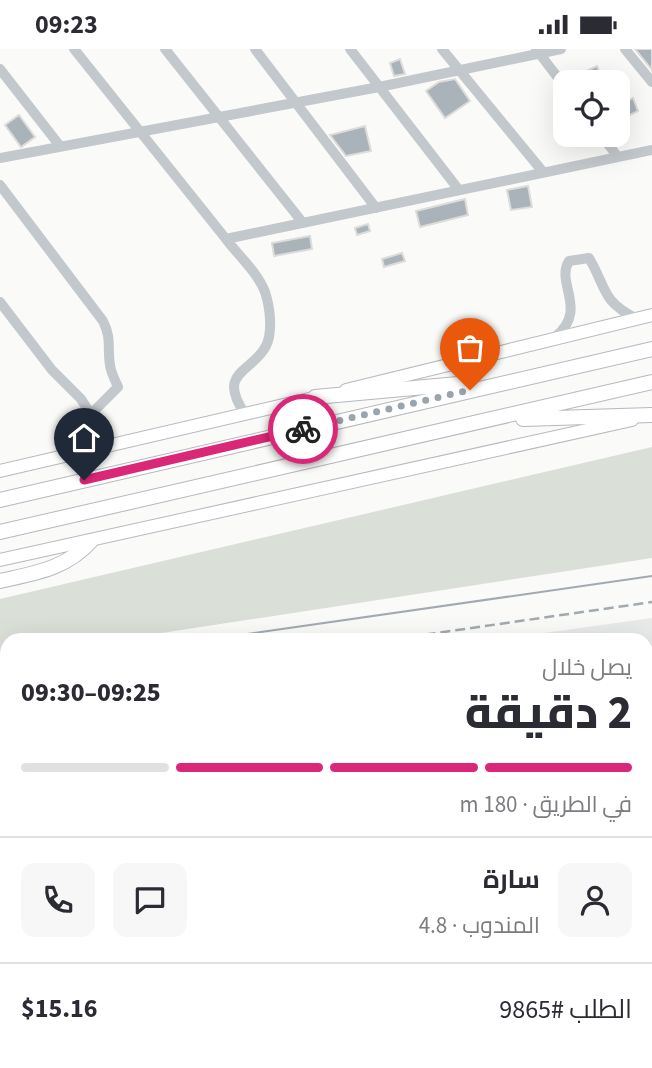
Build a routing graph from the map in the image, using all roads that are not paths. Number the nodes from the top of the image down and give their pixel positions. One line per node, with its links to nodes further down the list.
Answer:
1 (74, 49): 16 (street)
2 (165, 49): 15 (street)
3 (255, 49): 14 (street)
4 (350, 49): 13 (street)
5 (442, 49): 10 (street)
6 (561, 49): 8 (street)
7 (625, 49): 12 (street)
8 (538, 51): 10 (street); 11 (street)
9 (0, 69): 17 (street)
10 (458, 70): 13 (street); 22 (street)
11 (553, 71)
12 (652, 82)
13 (379, 86): 14 (street); 24 (street)
14 (295, 101): 15 (street); 25 (street)
15 (219, 116): 16 (street); 26 (street)
16 (139, 131): 17 (street); 27 (street)
17 (60, 146): 20 (street)
18 (610, 147): 21 (street)
19 (652, 150): 21 (street)
20 (0, 157)
21 (618, 157): 22 (street)
22 (543, 172): 24 (street)
23 (0, 185): 36 (street)
24 (459, 190): 25 (street)
25 (376, 208): 26 (street)
26 (303, 223): 27 (street)
27 (226, 239): 37 (street)
28 (0, 302): 36 (street)
29 (652, 315): 30 (main road)
30 (637, 319): 31 (main road); 31 (street)
31 (551, 340): 35 (main road)
32 (652, 349): 33 (highway)
33 (523, 378): 35 (highway); 42 (highway)
34 (652, 382): 39 (highway)
35 (314, 397): 37 (main road)
36 (91, 414): 40 (street)
37 (245, 414): 40 (main road)
38 (652, 415): 39 (highway); 44 (main road)
39 (490, 420): 43 (highway)
40 (110, 446): 41 (main road)
41 (0, 471)
42 (0, 500)
43 (0, 533)
44 (91, 541): 45 (main road); 46 (highway)
45 (0, 560)
46 (0, 581)

